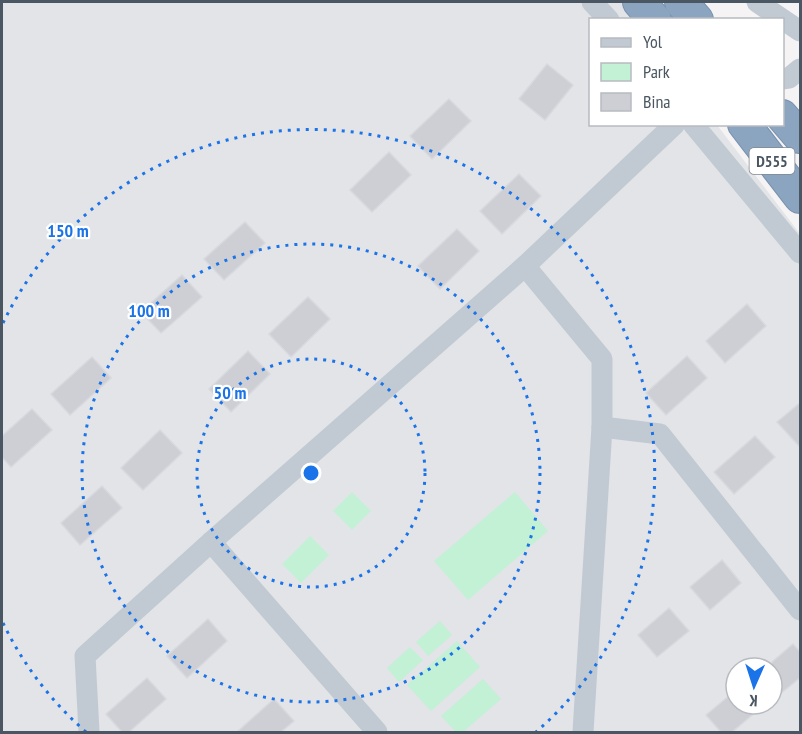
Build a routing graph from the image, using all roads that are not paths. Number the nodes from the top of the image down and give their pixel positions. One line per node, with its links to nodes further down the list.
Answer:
1 (592, 2): 5 (street)
2 (639, 2): 6 (highway)
3 (681, 2): 7 (highway)
4 (757, 2): 8 (street)
5 (607, 18)
6 (653, 18)
7 (695, 18)
8 (781, 18)
9 (784, 20): 10 (street)
10 (801, 31)
11 (801, 69): 12 (street)
12 (784, 79)
13 (784, 117): 17 (highway, D555)
14 (673, 126): 20 (street)
15 (695, 126): 19 (street)
16 (746, 126): 18 (highway, D555)
17 (801, 137)
18 (801, 197)
19 (801, 253)
20 (525, 266): 21 (street); 22 (street)
21 (602, 427): 23 (street); 26 (street)
22 (211, 542): 24 (street); 25 (street)
23 (801, 610)
24 (368, 729)
25 (89, 732)
26 (584, 732)

